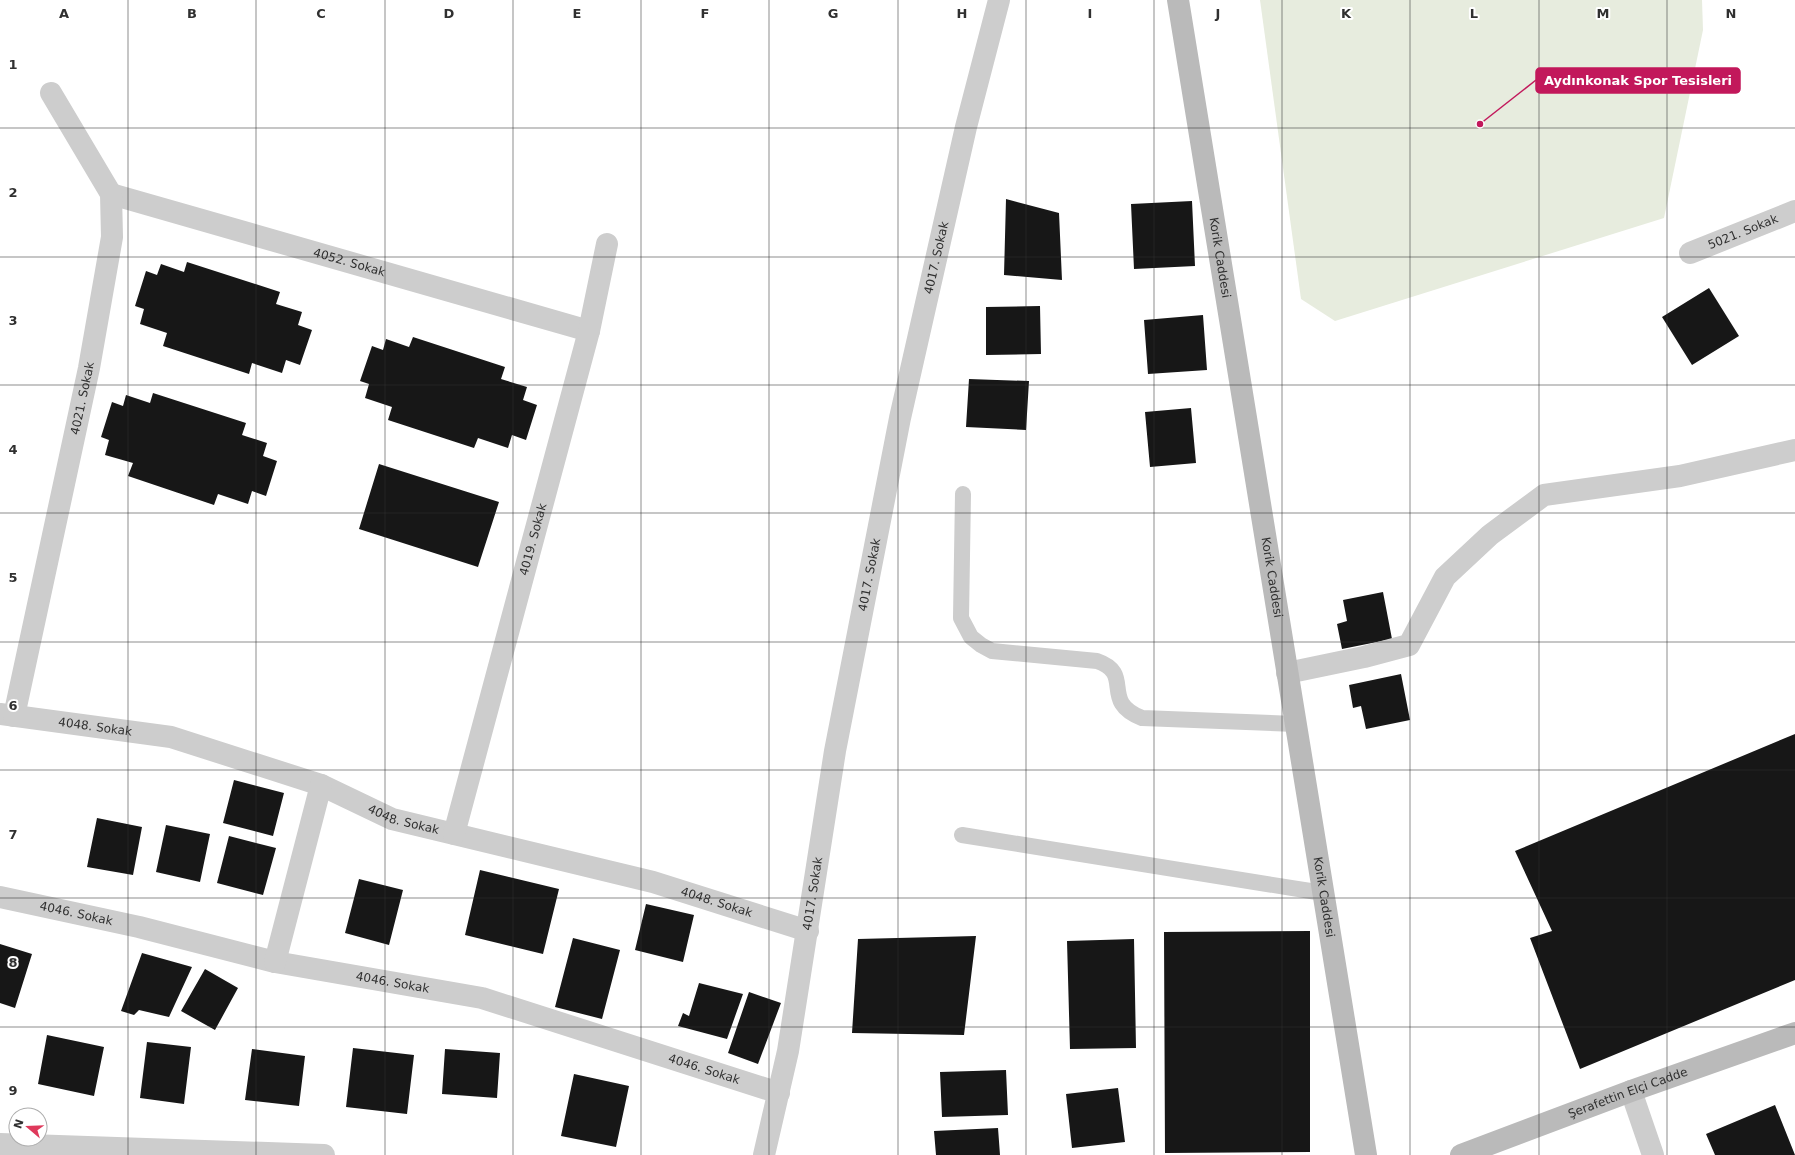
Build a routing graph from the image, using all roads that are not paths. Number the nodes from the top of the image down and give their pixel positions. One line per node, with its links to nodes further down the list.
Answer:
1 (999, 0): 19 (street, 4017. Sokak)
2 (1178, 0): 11 (street, Korik Caddesi)
3 (51, 93): 4 (street, 4021. Sokak)
4 (111, 194): 8 (street, 4052. Sokak); 12 (street, 4021. Sokak)
5 (1795, 211): 7 (street, 5021. Sokak)
6 (607, 244): 8 (street, 4019. Sokak)
7 (1690, 254)
8 (589, 331): 15 (street, 4019. Sokak)
9 (1795, 450): 11 (street)
10 (964, 494): 13 (lane)
11 (1287, 672): 13 (street, Korik Caddesi)
12 (7, 715): 14 (street, 4048. Sokak)
13 (1295, 724): 17 (street, Korik Caddesi)
14 (321, 785): 15 (street, 4048. Sokak); 20 (street)
15 (454, 834): 19 (street, 4048. Sokak)
16 (962, 835): 17 (lane)
17 (1323, 894): 27 (street, Korik Caddesi)
18 (0, 896): 20 (street, 4046. Sokak)
19 (808, 931): 23 (street, 4017. Sokak)
20 (275, 962): 23 (street, 4046. Sokak)
21 (1795, 1033): 22 (street, Şerafettin Elçi Cadde)
22 (1631, 1091): 28 (street, Şerafettin Elçi Cadde); 29 (street)
23 (779, 1093): 26 (street, 4017. Sokak)
24 (0, 1144): 25 (street)
25 (324, 1155)
26 (764, 1155)
27 (1366, 1155)
28 (1461, 1155)
29 (1653, 1155)

